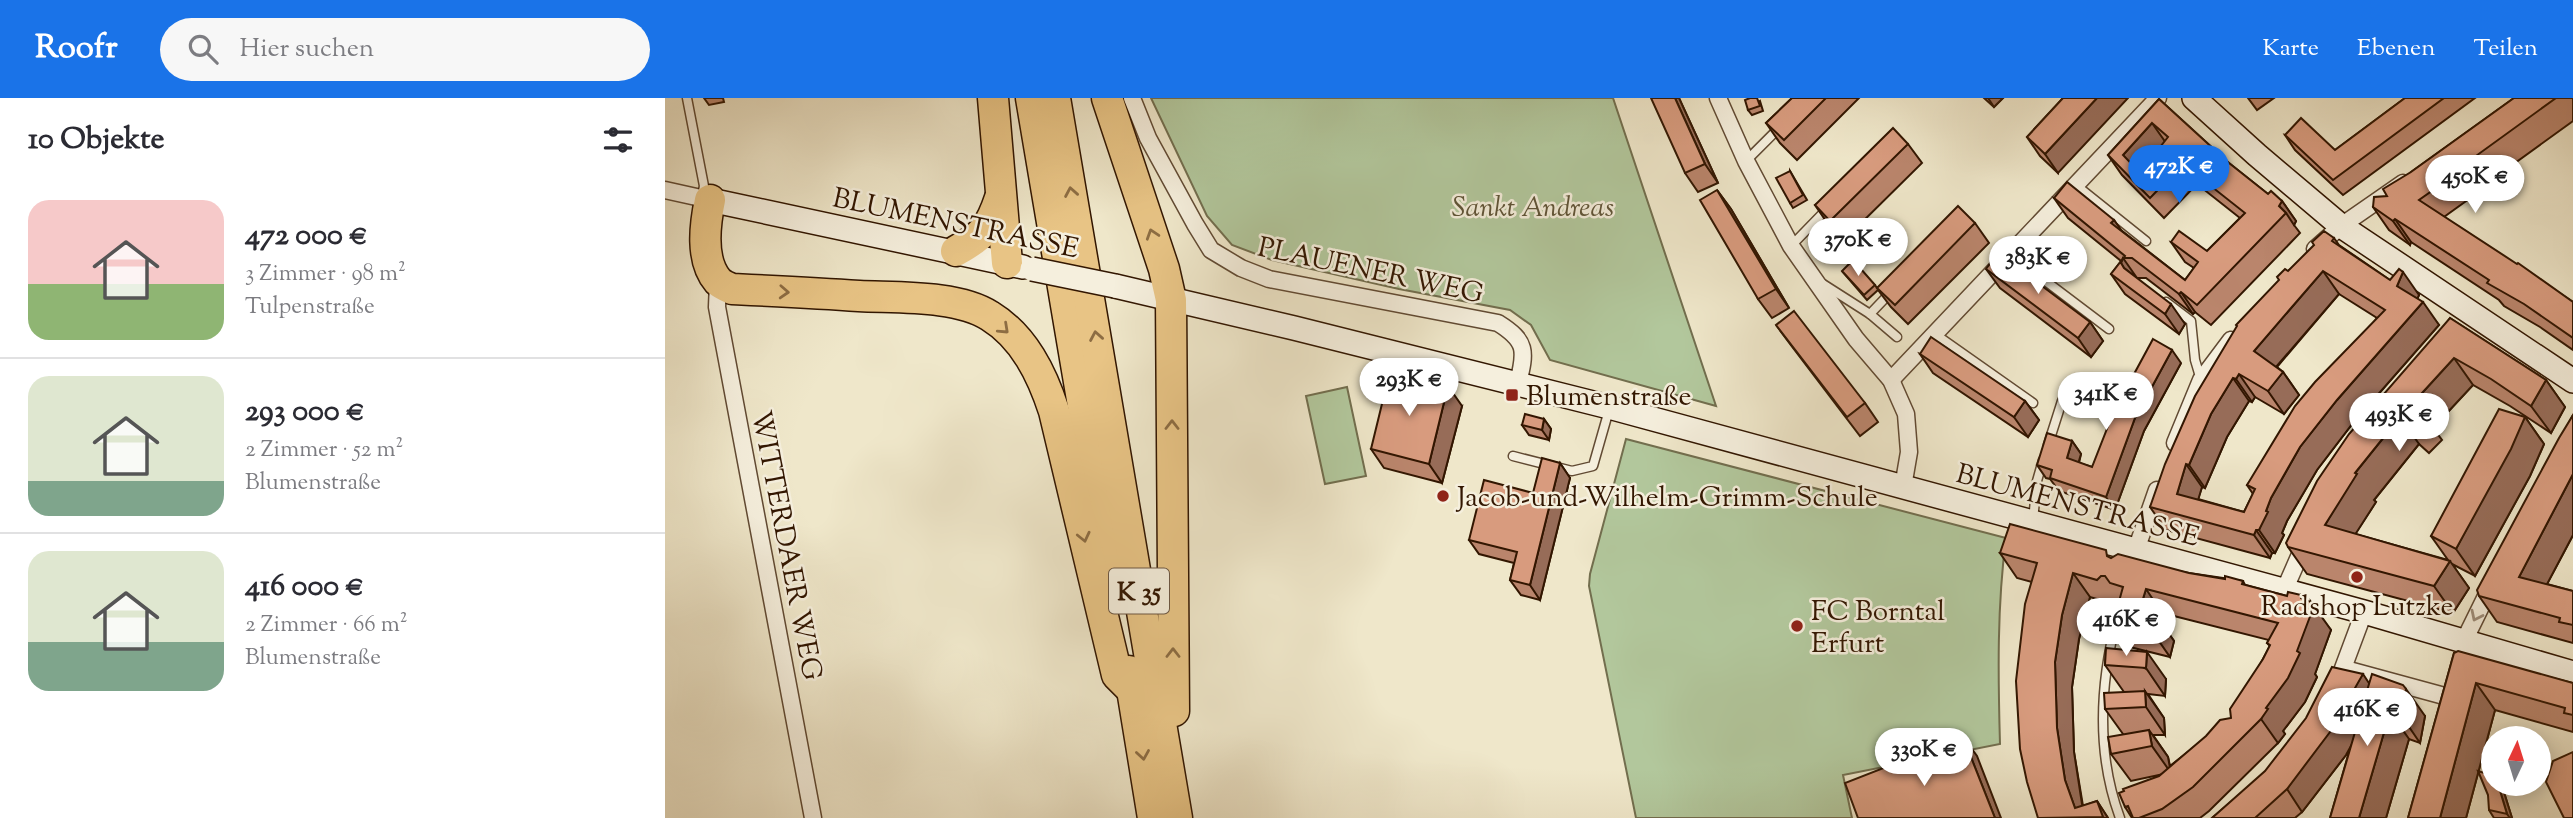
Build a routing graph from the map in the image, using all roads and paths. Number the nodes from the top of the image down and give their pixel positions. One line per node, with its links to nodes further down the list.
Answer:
1 (687, 98): 16 (lane)
2 (993, 98): 15 (highway)
3 (1031, 98): 27 (highway, K 35)
4 (1055, 98): 27 (highway, K 35, one-way to 4)
5 (1108, 98): 30 (highway, one-way to 5)
6 (1132, 98): 39 (street, PLAUENER WEG)
7 (1718, 98): 11 (street)
8 (2158, 98): 13 (street)
9 (2195, 98): 18 (street)
10 (1783, 125): 11 (lane)
11 (1746, 160): 20 (street)
12 (2418, 172): 18 (street)
13 (2076, 185): 19 (lane); 22 (street)
14 (665, 190): 16 (street, BLUMENSTRASSE)
15 (1001, 195): 21 (highway); 24 (highway)
16 (706, 199): 21 (street, BLUMENSTRASSE); 26 (highway)
17 (1838, 199): 20 (lane)
18 (2341, 226): 23 (street); 38 (street)
19 (2145, 241)
20 (1791, 246): 25 (street)
21 (956, 251): 24 (street, BLUMENSTRASSE)
22 (2010, 254): 32 (lane); 34 (street)
23 (2307, 256)
24 (1019, 266): 27 (street, BLUMENSTRASSE, bridge)
25 (1813, 278): 31 (lane); 36 (street)
26 (718, 282): 56 (highway, one-way to 56); 60 (street, WITTERDAER WEG)
27 (1087, 283): 30 (street, BLUMENSTRASSE); 56 (highway, K 35); 59 (highway, K 35, one-way to 27)
28 (1898, 285): 31 (lane)
29 (2161, 298): 37 (lane)
30 (1171, 300): 39 (street, BLUMENSTRASSE); 59 (highway, one-way to 30)
31 (1870, 314): 35 (lane)
32 (2109, 329)
33 (2238, 332): 37 (street)
34 (1935, 334): 36 (street); 41 (lane)
35 (1897, 337)
36 (1891, 380): 44 (street)
37 (2201, 380): 47 (street)
38 (2573, 381)
39 (1518, 383): 42 (street, BLUMENSTRASSE)
40 (2062, 401): 45 (lane)
41 (2033, 403)
42 (1609, 407): 43 (lane); 44 (street, BLUMENSTRASSE)
43 (1513, 456)
44 (1903, 487): 45 (street, BLUMENSTRASSE)
45 (2033, 522): 47 (street, BLUMENSTRASSE)
46 (2314, 525): 49 (street)
47 (2134, 556): 49 (street, BLUMENSTRASSE)
48 (2501, 566): 52 (street, one-way to 52)
49 (2284, 591): 51 (street, BLUMENSTRASSE)
50 (2120, 606): 62 (lane)
51 (2364, 612): 52 (street, BLUMENSTRASSE); 53 (street)
52 (2464, 641): 54 (street, BLUMENSTRASSE); 55 (street)
53 (2345, 668): 55 (street); 57 (street)
54 (2573, 673)
55 (2453, 678): 58 (street)
56 (1133, 691): 61 (highway, K 35, one-way to 61)
57 (2330, 701)
58 (2441, 724)
59 (1175, 806)
60 (813, 818)
61 (1153, 818)
62 (2120, 818)

